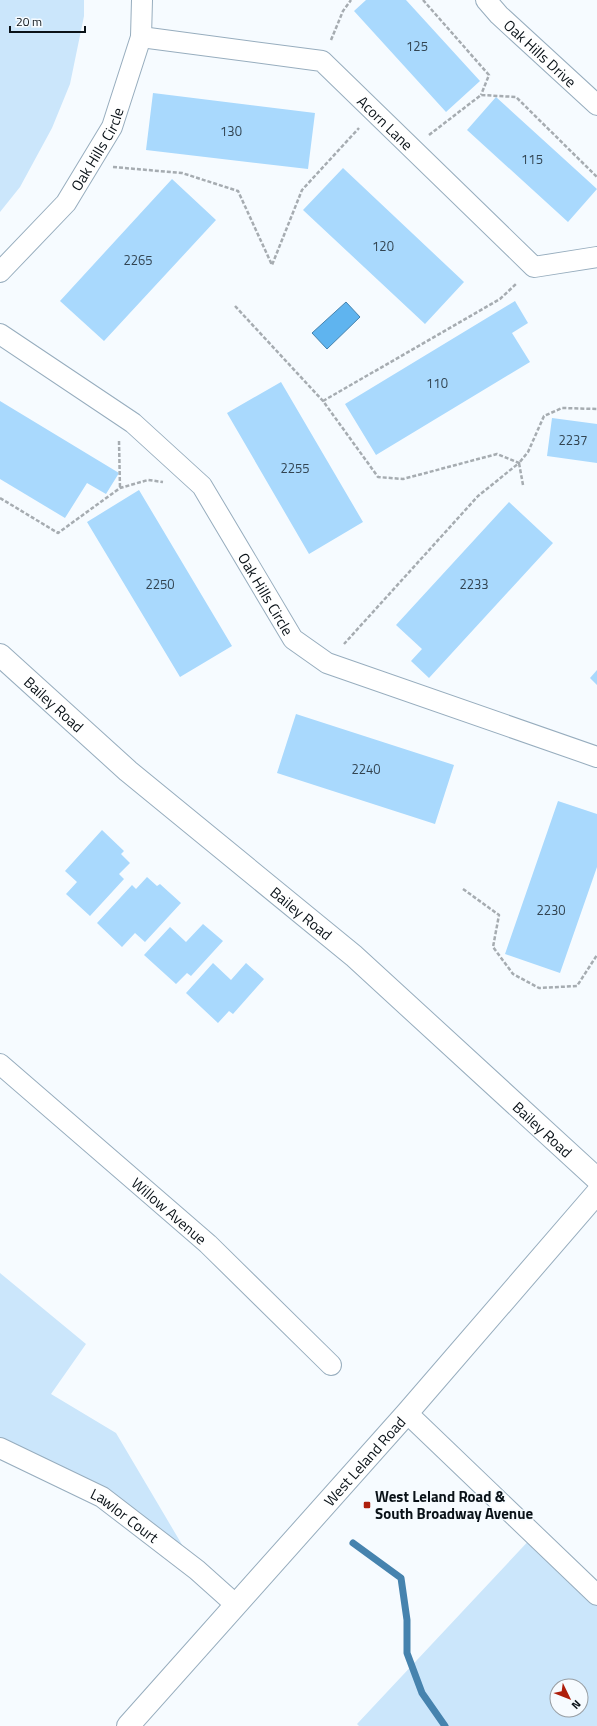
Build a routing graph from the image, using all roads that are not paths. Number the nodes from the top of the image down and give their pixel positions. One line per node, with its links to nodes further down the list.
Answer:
1 (142, 0): 3 (street, Oak Hills Circle)
2 (486, 0): 4 (street, Oak Hills Drive)
3 (141, 37): 5 (street, Acorn Lane); 6 (street, Oak Hills Circle)
4 (597, 105)
5 (597, 258)
6 (0, 272)
7 (0, 334): 9 (street, Oak Hills Circle)
8 (0, 655): 11 (street, Bailey Road)
9 (597, 757)
10 (0, 1064): 13 (street, Willow Avenue)
11 (597, 1178)
12 (597, 1193): 14 (street, West Leland Road)
13 (331, 1365)
14 (407, 1413): 16 (street); 17 (street, West Leland Road)
15 (0, 1448): 17 (street, Lawlor Court)
16 (597, 1595)
17 (235, 1604): 18 (street, West Leland Road)
18 (128, 1726)

